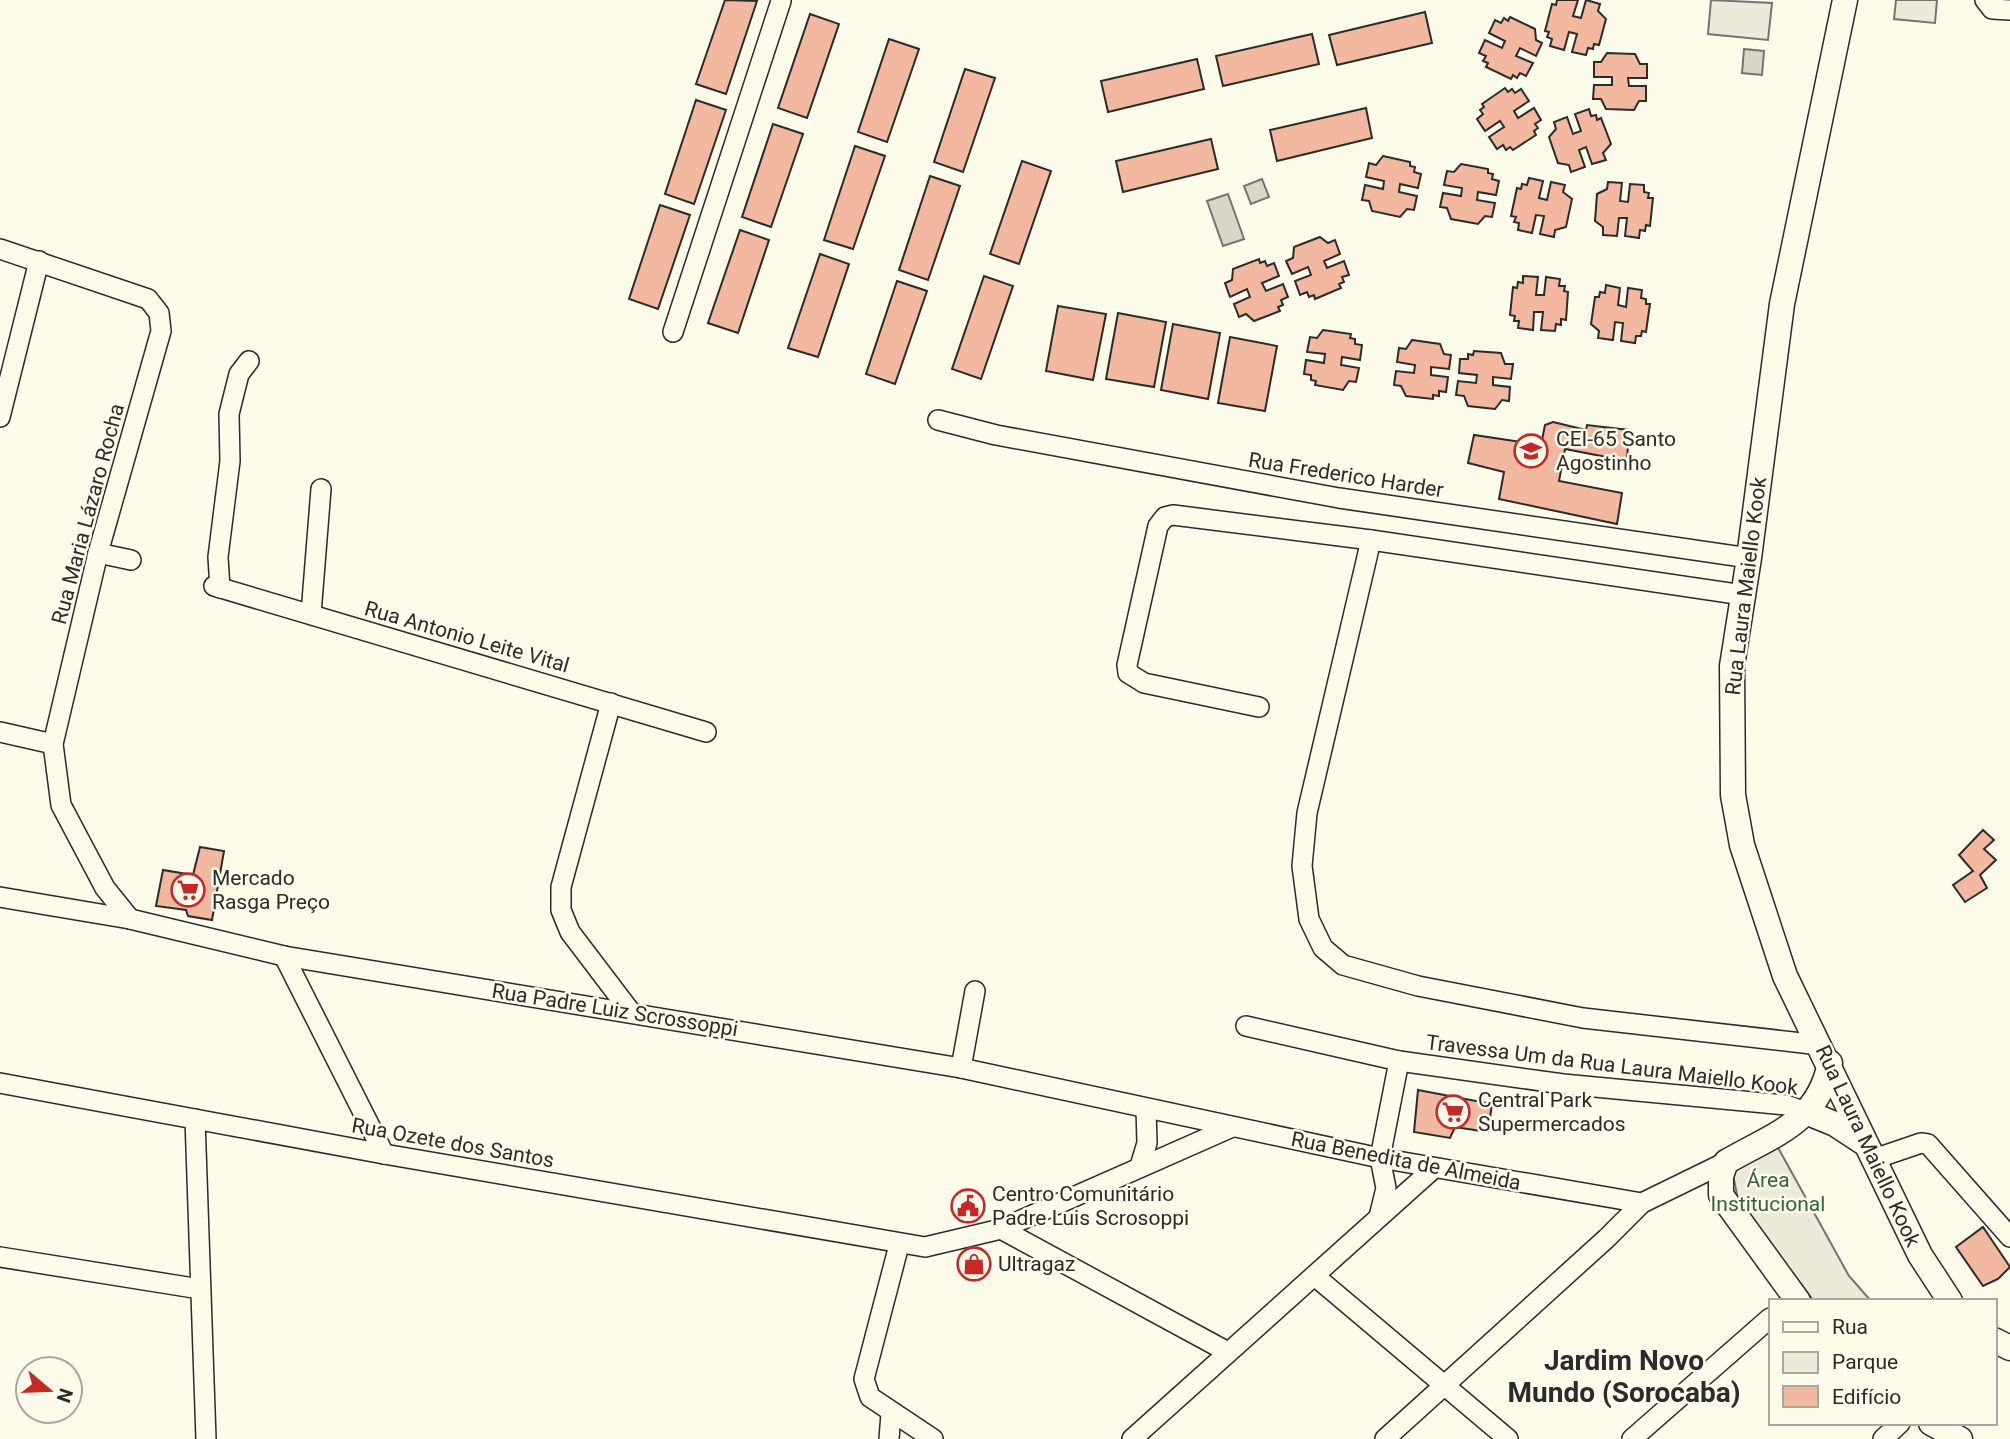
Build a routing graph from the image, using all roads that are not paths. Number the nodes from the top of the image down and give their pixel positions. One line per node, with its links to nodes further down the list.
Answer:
1 (1845, 0): 14 (main road, Rua Laura Maiello Kook)
2 (1986, 0): 4 (street)
3 (782, 1): 7 (street)
4 (2010, 10)
5 (0, 250): 6 (street)
6 (39, 261): 9 (street); 13 (street, Rua Maria Lázaro Rocha)
7 (673, 332)
8 (249, 361): 17 (street, Rua Antonio Leite Vital)
9 (0, 417)
10 (938, 420): 14 (street, Rua Frederico Harder)
11 (321, 489): 17 (street)
12 (1371, 540): 16 (street); 19 (street); 29 (street)
13 (98, 553): 15 (street); 22 (street, Rua Maria Lázaro Rocha)
14 (1749, 558): 16 (main road, Rua Laura Maiello Kook)
15 (131, 560)
16 (1743, 595): 29 (main road, Rua Laura Maiello Kook)
17 (311, 614): 18 (street, Rua Antonio Leite Vital)
18 (611, 703): 21 (street, Rua Antonio Leite Vital); 27 (street)
19 (1259, 707)
20 (0, 732): 22 (street)
21 (706, 732)
22 (53, 744): 24 (street)
23 (0, 897): 24 (street, Rua Padre Luiz Scrossoppi)
24 (130, 919): 25 (street, Rua Padre Luiz Scrossoppi)
25 (284, 956): 27 (street, Rua Padre Luiz Scrossoppi); 38 (street)
26 (975, 991): 31 (street)
27 (630, 1011): 31 (street, Rua Padre Luiz Scrossoppi)
28 (1246, 1026): 30 (street, Travessa Um da Rua Laura Maiello Kook)
29 (1825, 1054): 34 (main road); 37 (main road, Rua Laura Maiello Kook)
30 (1399, 1061): 34 (street, Travessa Um da Rua Laura Maiello Kook); 39 (street)
31 (961, 1068): 33 (street, Rua Padre Luiz Scrossoppi)
32 (0, 1083): 35 (street, Rua Ozete dos Santos)
33 (1146, 1109): 36 (street, Rua Padre Luiz Scrossoppi); 41 (street)
34 (1808, 1113): 37 (main road); 40 (main road)
35 (195, 1119): 38 (street, Rua Ozete dos Santos); 54 (street)
36 (1230, 1128): 39 (street, Rua Benedita de Almeida); 41 (street, Rua Ozete dos Santos)
37 (1869, 1151): 49 (street); 56 (main road, Rua Laura Maiello Kook)
38 (384, 1154): 51 (street, Rua Ozete dos Santos)
39 (1380, 1158): 42 (street, Rua Benedita de Almeida); 47 (street)
40 (1726, 1162): 43 (street); 46 (main road)
41 (1140, 1166): 48 (street, Rua Ozete dos Santos)
42 (1433, 1169): 44 (street, Rua Benedita de Almeida); 47 (street)
43 (1685, 1182): 45 (street); 46 (street)
44 (1583, 1193): 45 (street, Rua Benedita de Almeida); 50 (street, Rua Benedita de Almeida)
45 (1642, 1203): 50 (street)
46 (1728, 1207): 55 (main road)
47 (1378, 1222): 53 (street)
48 (1001, 1229): 51 (street, Rua Ozete dos Santos); 58 (street)
49 (2010, 1237)
50 (1607, 1238): 59 (street)
51 (899, 1245): 60 (street)
52 (0, 1257): 54 (street)
53 (1316, 1277): 58 (street); 59 (street)
54 (200, 1289): 63 (street)
55 (1793, 1299)
56 (1949, 1299)
57 (1769, 1319): 69 (street)
58 (1226, 1351): 66 (street)
59 (1443, 1385): 67 (street); 68 (street)
60 (891, 1414): 64 (street); 65 (street)
61 (1898, 1425): 70 (street)
62 (1935, 1425): 71 (main road)
63 (206, 1439)
64 (889, 1439)
65 (933, 1439)
66 (1132, 1439)
67 (1385, 1439)
68 (1508, 1439)
69 (1632, 1439)
70 (1884, 1439)
71 (1960, 1439)

